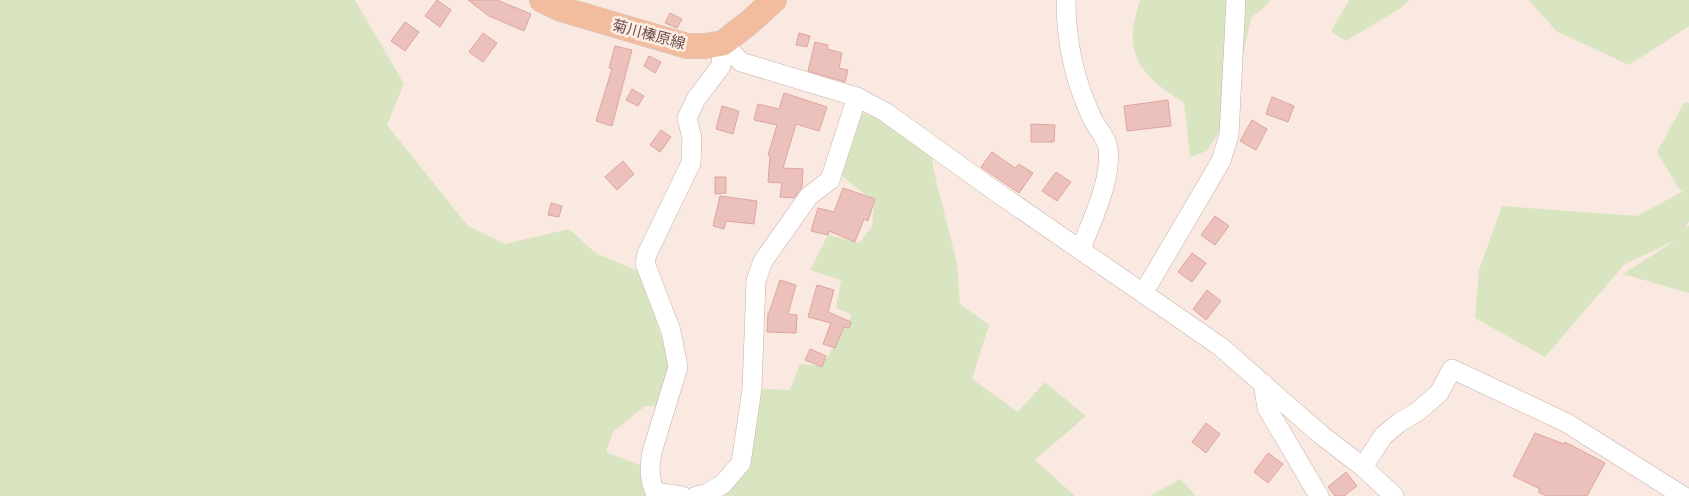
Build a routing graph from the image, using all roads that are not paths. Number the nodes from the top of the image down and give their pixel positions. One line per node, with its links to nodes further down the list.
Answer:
1 (542, 0): 5 (main road, 菊川榛原線)
2 (774, 0): 5 (main road)
3 (1066, 0): 7 (street)
4 (1236, 0): 8 (street)
5 (722, 43): 6 (street); 11 (street)
6 (857, 97): 7 (street); 13 (street)
7 (1080, 250): 8 (street)
8 (1144, 292): 9 (street)
9 (1263, 383): 10 (street); 14 (street)
10 (1363, 467): 15 (street); 16 (street)
11 (656, 494): 12 (street)
12 (682, 496)
13 (696, 496)
14 (1319, 496)
15 (1394, 496)
16 (1683, 496)

